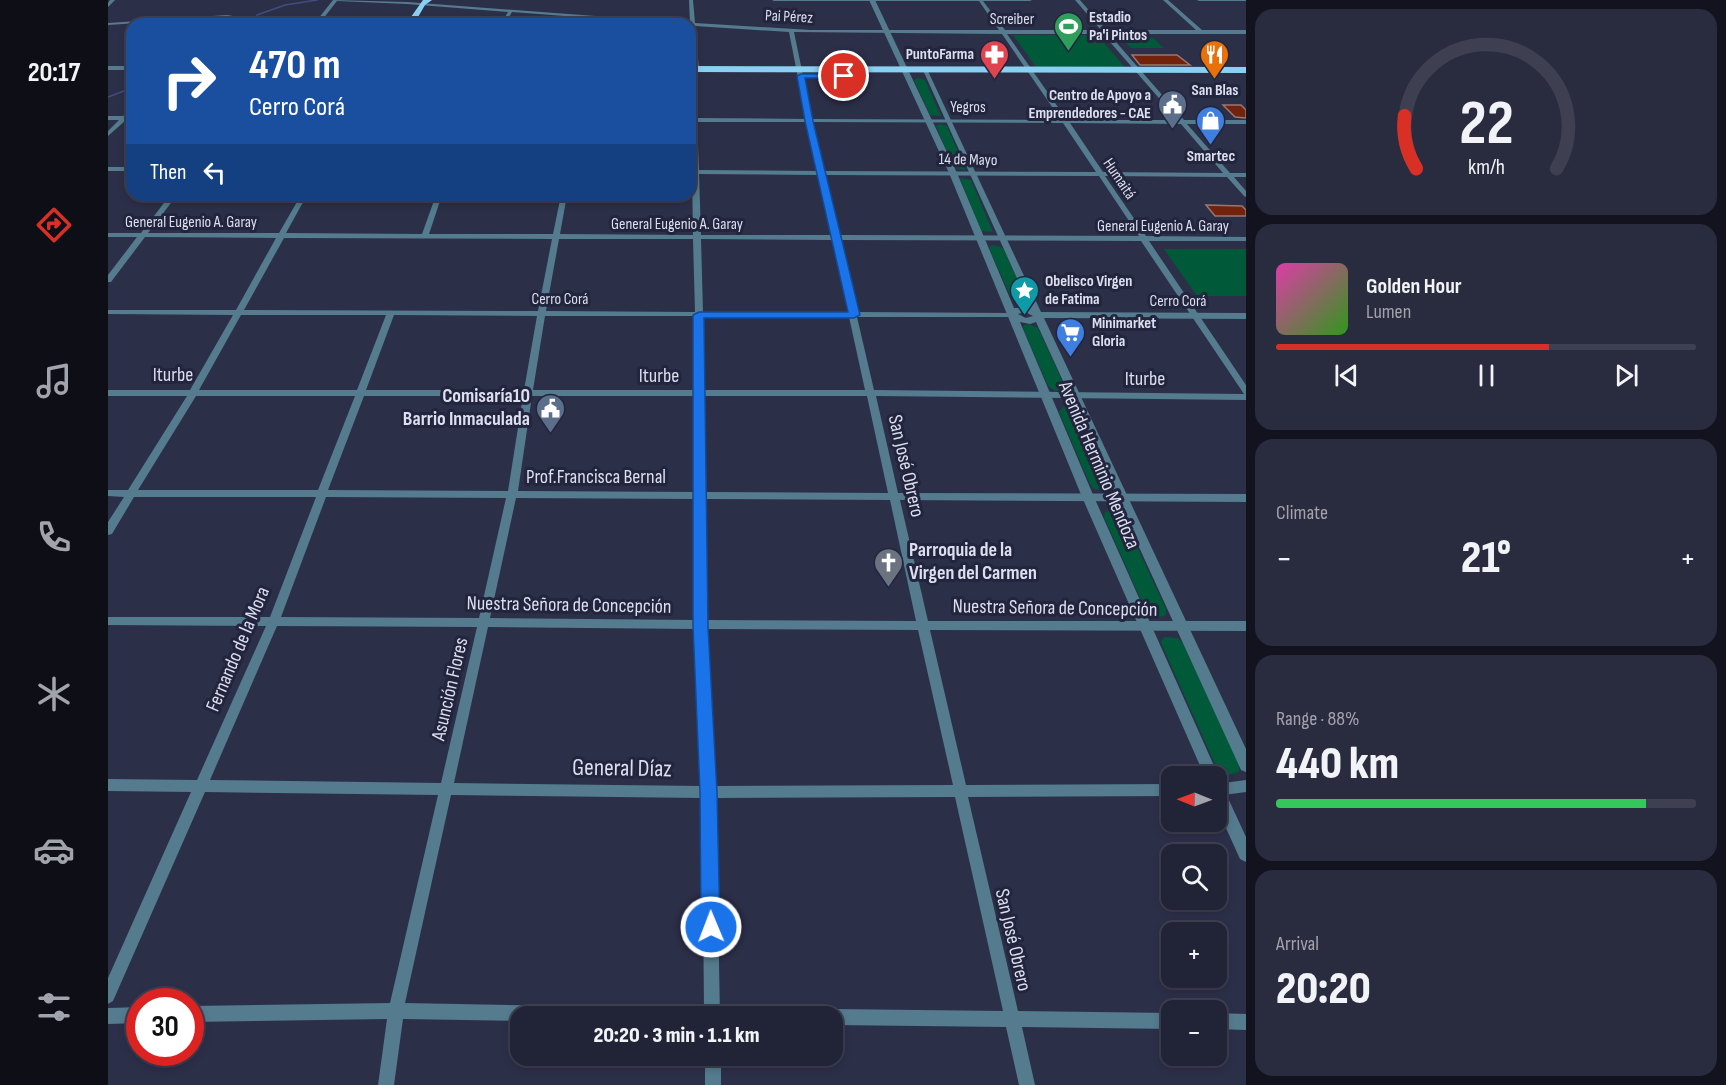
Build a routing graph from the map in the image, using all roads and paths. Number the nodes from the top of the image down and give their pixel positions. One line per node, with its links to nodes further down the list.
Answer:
1 (113, 0): 14 (street)
2 (336, 0): 13 (street, Pai Pérez); 18 (street)
3 (692, 0): 22 (street)
4 (774, 0): 5 (street)
5 (782, 0): 6 (street)
6 (872, 0): 7 (street); 31 (street, Avenida Herminio Mendoza)
7 (981, 0): 8 (street); 27 (street, Humaitá)
8 (1030, 0)
9 (1077, 0): 28 (street)
10 (1165, 0): 29 (street)
11 (1199, 0): 12 (street)
12 (1246, 0)
13 (425, 2): 15 (street, Pai Pérez); 19 (highway)
14 (108, 6)
15 (510, 12): 20 (street); 21 (street, Pai Pérez)
16 (210, 18): 17 (street)
17 (231, 18)
18 (321, 18)
19 (414, 18)
20 (506, 18)
21 (569, 18)
22 (691, 18)
23 (126, 23): 24 (street)
24 (108, 24)
25 (696, 24): 26 (street, Pai Pérez)
26 (791, 31): 31 (street, Pai Pérez); 36 (street, San José Obrero)
27 (1004, 32): 28 (street, Screiber); 31 (street, Screiber); 39 (street, Humaitá)
28 (1106, 32): 29 (street, Screiber); 40 (street)
29 (1201, 32): 30 (street, Screiber)
30 (1246, 32)
31 (887, 33): 37 (street, Avenida Herminio Mendoza)
32 (108, 68): 33 (street)
33 (126, 68)
34 (1246, 70): 40 (highway)
35 (696, 72): 36 (highway)
36 (800, 72): 37 (highway); 49 (street, San José Obrero)
37 (907, 73): 38 (highway); 50 (street, Avenida Herminio Mendoza)
38 (925, 73): 39 (highway); 48 (street, Avenida Herminio Mendoza)
39 (1033, 73): 40 (highway); 51 (street, Humaitá)
40 (1140, 73): 43 (highway); 52 (street)
41 (108, 74): 42 (street)
42 (126, 74)
43 (1246, 77)
44 (108, 118): 45 (street)
45 (126, 118)
46 (126, 120): 54 (street)
47 (696, 120): 49 (street, Yegros)
48 (947, 120): 50 (street, Yegros); 51 (street, Yegros); 60 (street, Avenida Herminio Mendoza)
49 (809, 121): 50 (street, Yegros); 58 (street, San José Obrero)
50 (929, 121): 59 (street, Avenida Herminio Mendoza)
51 (1064, 121): 52 (street, Yegros); 61 (street, Humaitá)
52 (1181, 122): 53 (street, Yegros); 62 (street)
53 (1246, 122)
54 (108, 134)
55 (108, 169): 56 (street)
56 (126, 169)
57 (696, 172): 58 (street, 14 de Mayo)
58 (822, 173): 59 (street, 14 de Mayo); 74 (street, San José Obrero)
59 (953, 173): 60 (street, 14 de Mayo); 77 (street, Avenida Herminio Mendoza)
60 (972, 174): 61 (street, 14 de Mayo); 78 (street, Avenida Herminio Mendoza)
61 (1101, 174): 62 (street, 14 de Mayo); 79 (street, Humaitá)
62 (1230, 175): 63 (street, 14 de Mayo); 64 (street)
63 (1246, 175)
64 (1246, 195)
65 (170, 201): 71 (street)
66 (300, 201): 72 (street)
67 (437, 201): 73 (street)
68 (563, 201): 75 (street, Asunción Flores)
69 (694, 201): 76 (street)
70 (108, 235): 71 (street, General Eugenio A. Garay)
71 (144, 235): 72 (street, General Eugenio A. Garay); 81 (street)
72 (280, 236): 73 (street, General Eugenio A. Garay); 83 (street)
73 (425, 236): 75 (street, General Eugenio A. Garay)
74 (837, 237): 76 (street, General Eugenio A. Garay); 77 (street, General Eugenio A. Garay); 87 (street, San José Obrero)
75 (556, 238): 76 (street, General Eugenio A. Garay); 85 (street, Asunción Flores)
76 (696, 238): 86 (street)
77 (979, 238): 78 (street, General Eugenio A. Garay); 88 (street, Avenida Herminio Mendoza)
78 (1003, 238): 79 (street, General Eugenio A. Garay); 89 (street, Avenida Herminio Mendoza)
79 (1143, 239): 80 (street, General Eugenio A. Garay); 90 (street, Humaitá)
80 (1246, 239)
81 (108, 280)
82 (108, 312): 83 (street, Cerro Corá)
83 (240, 313): 84 (street, Cerro Corá); 94 (street)
84 (392, 313): 85 (street, Cerro Corá); 96 (street, Fernando de la Mora)
85 (541, 314): 86 (street, Cerro Corá); 97 (street, Asunción Flores)
86 (699, 315): 87 (street, Cerro Corá); 98 (street)
87 (854, 315): 88 (street, Cerro Corá); 95 (street, San José Obrero)
88 (1012, 315): 89 (street, Cerro Corá); 99 (street, Avenida Herminio Mendoza)
89 (1038, 315): 90 (street, Cerro Corá); 100 (street, Avenida Herminio Mendoza)
90 (1197, 316): 91 (street, Cerro Corá); 92 (street, Humaitá)
91 (1246, 316)
92 (1246, 392)
93 (108, 393): 94 (street, Iturbe)
94 (193, 393): 96 (street, Iturbe); 103 (street)
95 (870, 393): 98 (street, Iturbe); 99 (street, Iturbe); 107 (street, San José Obrero)
96 (360, 394): 97 (street, Iturbe); 104 (street, Fernando de la Mora)
97 (528, 394): 98 (street, Iturbe); 105 (street, Asunción Flores)
98 (699, 394): 106 (street)
99 (1047, 396): 100 (street, Iturbe); 108 (street, Avenida Herminio Mendoza)
100 (1076, 396): 101 (street, Iturbe); 109 (street, Avenida Herminio Mendoza)
101 (1246, 397)
102 (108, 493): 103 (street, Prof.Francisca Bernal)
103 (129, 493): 104 (street, Prof.Francisca Bernal); 111 (street)
104 (321, 493): 105 (street, Prof.Francisca Bernal); 112 (street, Fernando de la Mora)
105 (512, 495): 106 (street, Prof.Francisca Bernal); 114 (street, Asunción Flores)
106 (700, 495): 107 (street, Prof.Francisca Bernal); 116 (street)
107 (895, 496): 108 (street, Prof.Francisca Bernal); 115 (street, San José Obrero)
108 (1088, 497): 109 (street, Prof.Francisca Bernal); 118 (street, Avenida Herminio Mendoza)
109 (1121, 498): 110 (street, Prof.Francisca Bernal); 119 (street, Avenida Herminio Mendoza)
110 (1246, 498)
111 (108, 531)
112 (274, 620): 113 (street, Nuestra Señora de Concepción); 114 (street, Nuestra Señora de Concepción); 123 (street, Fernando de la Mora)
113 (108, 621)
114 (485, 622): 116 (street, Nuestra Señora de Concepción); 125 (street, Asunción Flores)
115 (925, 624): 116 (street, Nuestra Señora de Concepción); 118 (street, Nuestra Señora de Concepción); 127 (street, San José Obrero)
116 (700, 626): 129 (street)
117 (1246, 626): 119 (street, Nuestra Señora de Concepción)
118 (1146, 627): 119 (street, Nuestra Señora de Concepción); 121 (street, Avenida Herminio Mendoza)
119 (1181, 627): 120 (street, Avenida Herminio Mendoza)
120 (1246, 765)
121 (1207, 766)
122 (108, 785): 123 (street, General Díaz)
123 (200, 786): 125 (street, General Díaz); 132 (street, Fernando de la Mora)
124 (1246, 786): 126 (street)
125 (447, 787): 129 (street, General Díaz); 134 (street, Asunción Flores)
126 (1227, 788)
127 (961, 790): 128 (street, General Díaz); 129 (street, General Díaz); 140 (street, San José Obrero)
128 (1161, 790)
129 (709, 792): 133 (street)
130 (1227, 811): 131 (street)
131 (1246, 854)
132 (108, 996)
133 (712, 1006)
134 (396, 1011): 135 (street); 136 (street); 145 (street, Asunción Flores)
135 (510, 1013)
136 (204, 1014)
137 (126, 1015): 138 (street)
138 (108, 1016)
139 (843, 1017): 140 (street)
140 (1012, 1018): 141 (street); 147 (street, San José Obrero)
141 (1161, 1020)
142 (1227, 1021): 143 (street)
143 (1246, 1022)
144 (712, 1066): 146 (street)
145 (386, 1085)
146 (713, 1085)
147 (1027, 1085)

